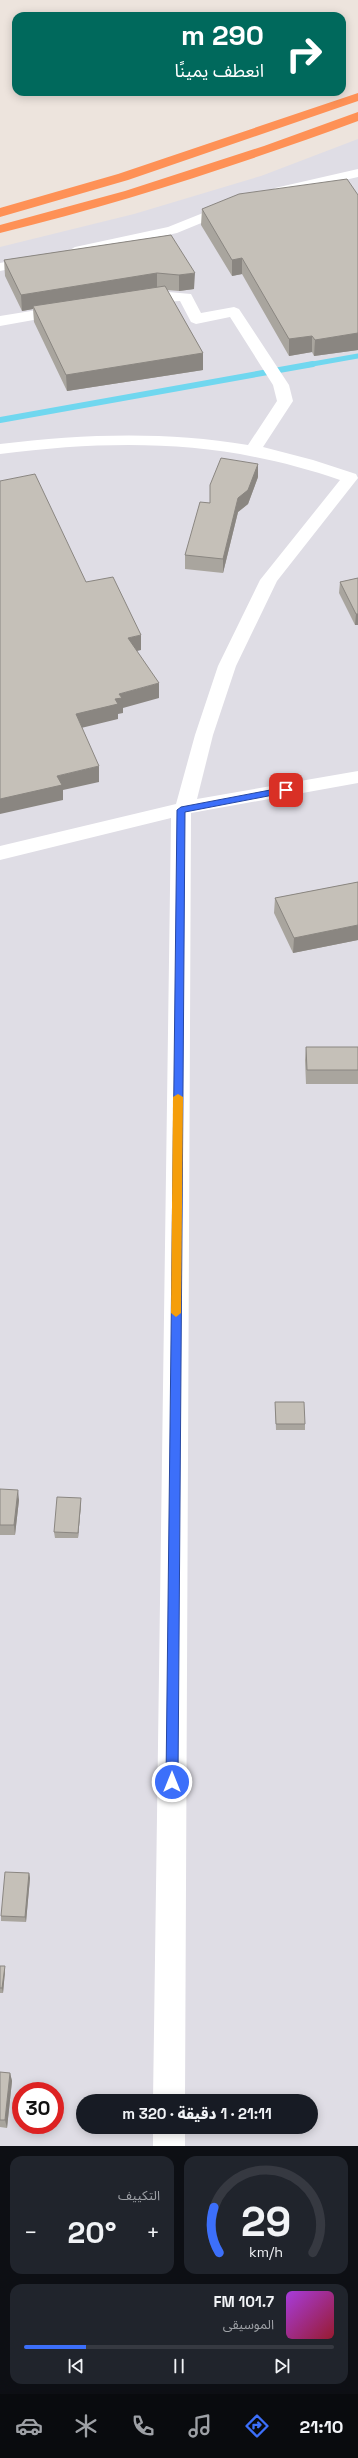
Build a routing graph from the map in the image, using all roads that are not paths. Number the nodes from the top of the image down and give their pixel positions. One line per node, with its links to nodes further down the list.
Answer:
1 (358, 97): 6 (highway)
2 (358, 116): 7 (highway)
3 (358, 173): 4 (street)
4 (265, 195)
5 (243, 202): 8 (street)
6 (0, 213)
7 (0, 229)
8 (62, 254)
9 (47, 257): 10 (street)
10 (0, 267)
11 (125, 301): 15 (street)
12 (78, 308): 13 (street)
13 (0, 321)
14 (0, 450): 15 (street)
15 (253, 450): 16 (street)
16 (354, 474): 18 (street)
17 (358, 777): 18 (street)
18 (183, 809): 19 (street); 20 (street)
19 (0, 853)
20 (169, 2094)
21 (169, 2134): 22 (street)
22 (169, 2146)

